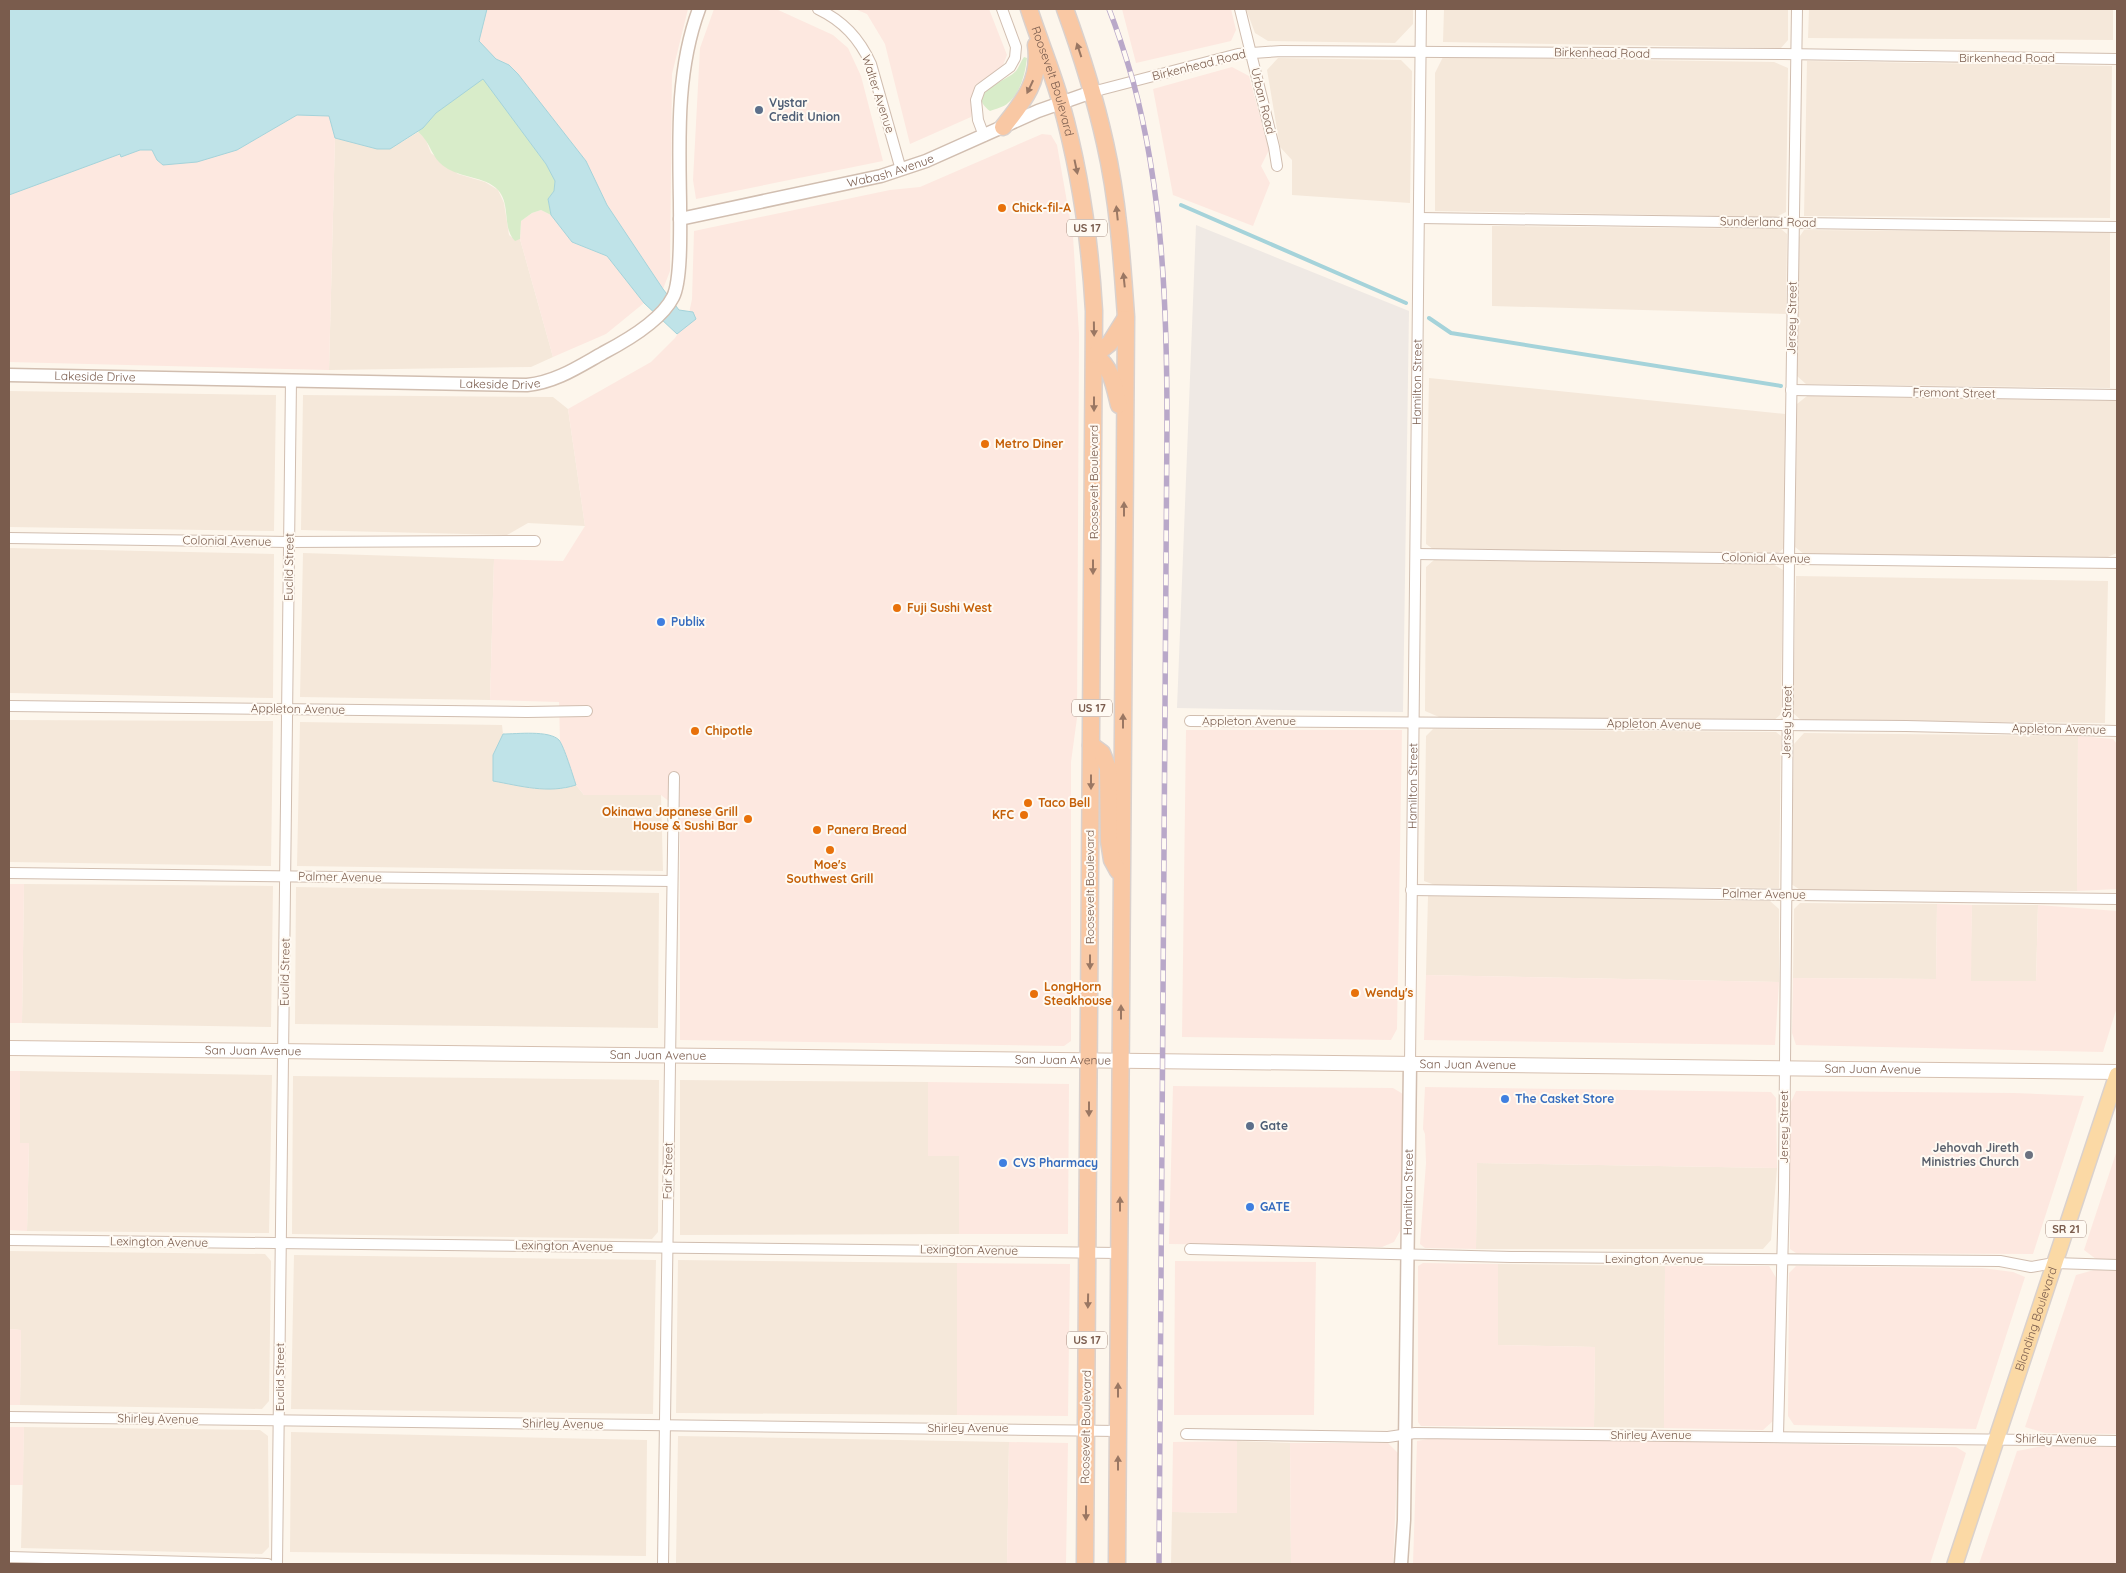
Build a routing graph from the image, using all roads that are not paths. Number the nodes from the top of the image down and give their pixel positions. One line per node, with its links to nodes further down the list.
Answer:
1 (699, 9): 20 (street, Lakeside Drive)
2 (818, 9): 18 (street, Walter Avenue)
3 (1002, 9): 16 (street)
4 (1065, 9): 13 (highway, US 17, one-way to 4)
5 (1240, 9): 9 (street, Urban Road)
6 (1421, 9): 10 (street, Hamilton Street)
7 (1797, 9): 11 (street, Jersey Street)
8 (1031, 16): 14 (highway, Roosevelt Boulevard / US 17); 15 (highway, one-way to 15)
9 (1252, 52): 10 (street, Birkenhead Road); 13 (street, Birkenhead Road); 17 (street, Urban Road)
10 (1421, 52): 11 (street, Birkenhead Road); 19 (street, Hamilton Street)
11 (1796, 55): 12 (street, Birkenhead Road); 21 (street, Jersey Street)
12 (2117, 59)
13 (1092, 92): 14 (street, Wabash Avenue); 23 (highway, US 17, one-way to 13)
14 (1061, 103): 15 (street, Wabash Avenue); 24 (highway, Roosevelt Boulevard / US 17, one-way to 24)
15 (1003, 127): 16 (street, Wabash Avenue)
16 (984, 136): 18 (street, Wabash Avenue)
17 (1277, 166)
18 (901, 170): 20 (street, Wabash Avenue)
19 (1419, 218): 21 (street, Sunderland Road); 33 (street, Hamilton Street)
20 (680, 219): 26 (street, Lakeside Drive)
21 (1793, 222): 22 (street, Sunderland Road); 27 (street, Jersey Street)
22 (2117, 227)
23 (1126, 317): 24 (highway); 29 (highway, US 17)
24 (1095, 355): 29 (highway); 43 (highway, Roosevelt Boulevard / US 17, one-way to 43)
25 (9, 375): 26 (street, Lakeside Drive)
26 (291, 380): 32 (street, Euclid Street)
27 (1791, 390): 28 (street, Fremont Street); 34 (street, Jersey Street)
28 (2117, 395)
29 (1125, 428): 47 (highway, US 17, one-way to 29)
30 (9, 538): 32 (street, Colonial Avenue)
31 (536, 541): 32 (street, Colonial Avenue)
32 (289, 542): 37 (street, Euclid Street)
33 (1416, 554): 34 (street, Colonial Avenue); 40 (street, Hamilton Street)
34 (1789, 558): 35 (street, Colonial Avenue); 41 (street, Jersey Street)
35 (2117, 563)
36 (9, 706): 37 (street, Appleton Avenue)
37 (287, 709): 38 (street, Appleton Avenue); 46 (street, Euclid Street)
38 (587, 711)
39 (1190, 721): 40 (street, Appleton Avenue)
40 (1414, 722): 41 (street, Appleton Avenue); 49 (street, Hamilton Street)
41 (1787, 726): 42 (street, Appleton Avenue); 50 (street, Jersey Street)
42 (2117, 731)
43 (1091, 745): 47 (highway); 55 (highway, Roosevelt Boulevard / US 17, one-way to 55)
44 (674, 777): 48 (street, Fair Street)
45 (9, 873): 46 (street, Palmer Avenue)
46 (286, 877): 48 (street, Palmer Avenue); 53 (street, Euclid Street)
47 (1122, 877): 56 (highway, US 17, one-way to 47)
48 (672, 881): 54 (street, Fair Street)
49 (1411, 890): 50 (street, Palmer Avenue); 57 (street, Hamilton Street)
50 (1786, 894): 51 (street, Palmer Avenue); 58 (street, Jersey Street)
51 (2117, 899)
52 (9, 1048): 53 (main road, San Juan Avenue)
53 (284, 1051): 54 (main road, San Juan Avenue); 61 (street, Euclid Street)
54 (669, 1055): 55 (main road, San Juan Avenue); 62 (street, Fair Street)
55 (1089, 1060): 56 (main road, San Juan Avenue); 64 (highway, Roosevelt Boulevard / US 17, one-way to 64)
56 (1121, 1061): 57 (main road, San Juan Avenue); 65 (highway, US 17, one-way to 56)
57 (1410, 1064): 58 (main road, San Juan Avenue); 66 (street, Hamilton Street)
58 (1784, 1068): 59 (main road, San Juan Avenue); 67 (street, Jersey Street)
59 (2117, 1074): 68 (main road, Blanding Boulevard / SR 21)
60 (9, 1240): 61 (street, Lexington Avenue)
61 (280, 1243): 62 (street, Lexington Avenue); 71 (street, Euclid Street)
62 (667, 1247): 64 (street, Lexington Avenue); 72 (street, Fair Street)
63 (1190, 1250): 66 (street, Lexington Avenue)
64 (1088, 1252): 65 (street, Lexington Avenue); 73 (highway, Roosevelt Boulevard / US 17, one-way to 73)
65 (1119, 1253): 74 (highway, US 17, one-way to 65)
66 (1407, 1254): 67 (street, Lexington Avenue); 76 (street, Hamilton Street)
67 (1782, 1260): 68 (street, Lexington Avenue); 77 (street, Jersey Street)
68 (2054, 1263): 69 (street, Lexington Avenue); 78 (main road, Blanding Boulevard / SR 21)
69 (2117, 1265)
70 (9, 1417): 71 (street, Shirley Avenue)
71 (279, 1420): 72 (street, Shirley Avenue); 82 (street, Euclid Street)
72 (664, 1426): 73 (street, Shirley Avenue); 83 (street, Fair Street)
73 (1086, 1429): 74 (street, Shirley Avenue); 84 (highway, Roosevelt Boulevard / US 17, one-way to 84)
74 (1118, 1431): 85 (highway, US 17, one-way to 74)
75 (1186, 1434): 76 (street, Shirley Avenue)
76 (1406, 1435): 77 (street, Shirley Avenue); 86 (street, Hamilton Street)
77 (1778, 1436): 78 (street, Shirley Avenue)
78 (1998, 1438): 79 (street, Shirley Avenue); 87 (main road, Blanding Boulevard / SR 21)
79 (2117, 1440)
80 (9, 1557): 81 (street)
81 (268, 1564)
82 (277, 1564)
83 (663, 1564)
84 (1085, 1564)
85 (1117, 1564)
86 (1401, 1564)
87 (1955, 1564)

